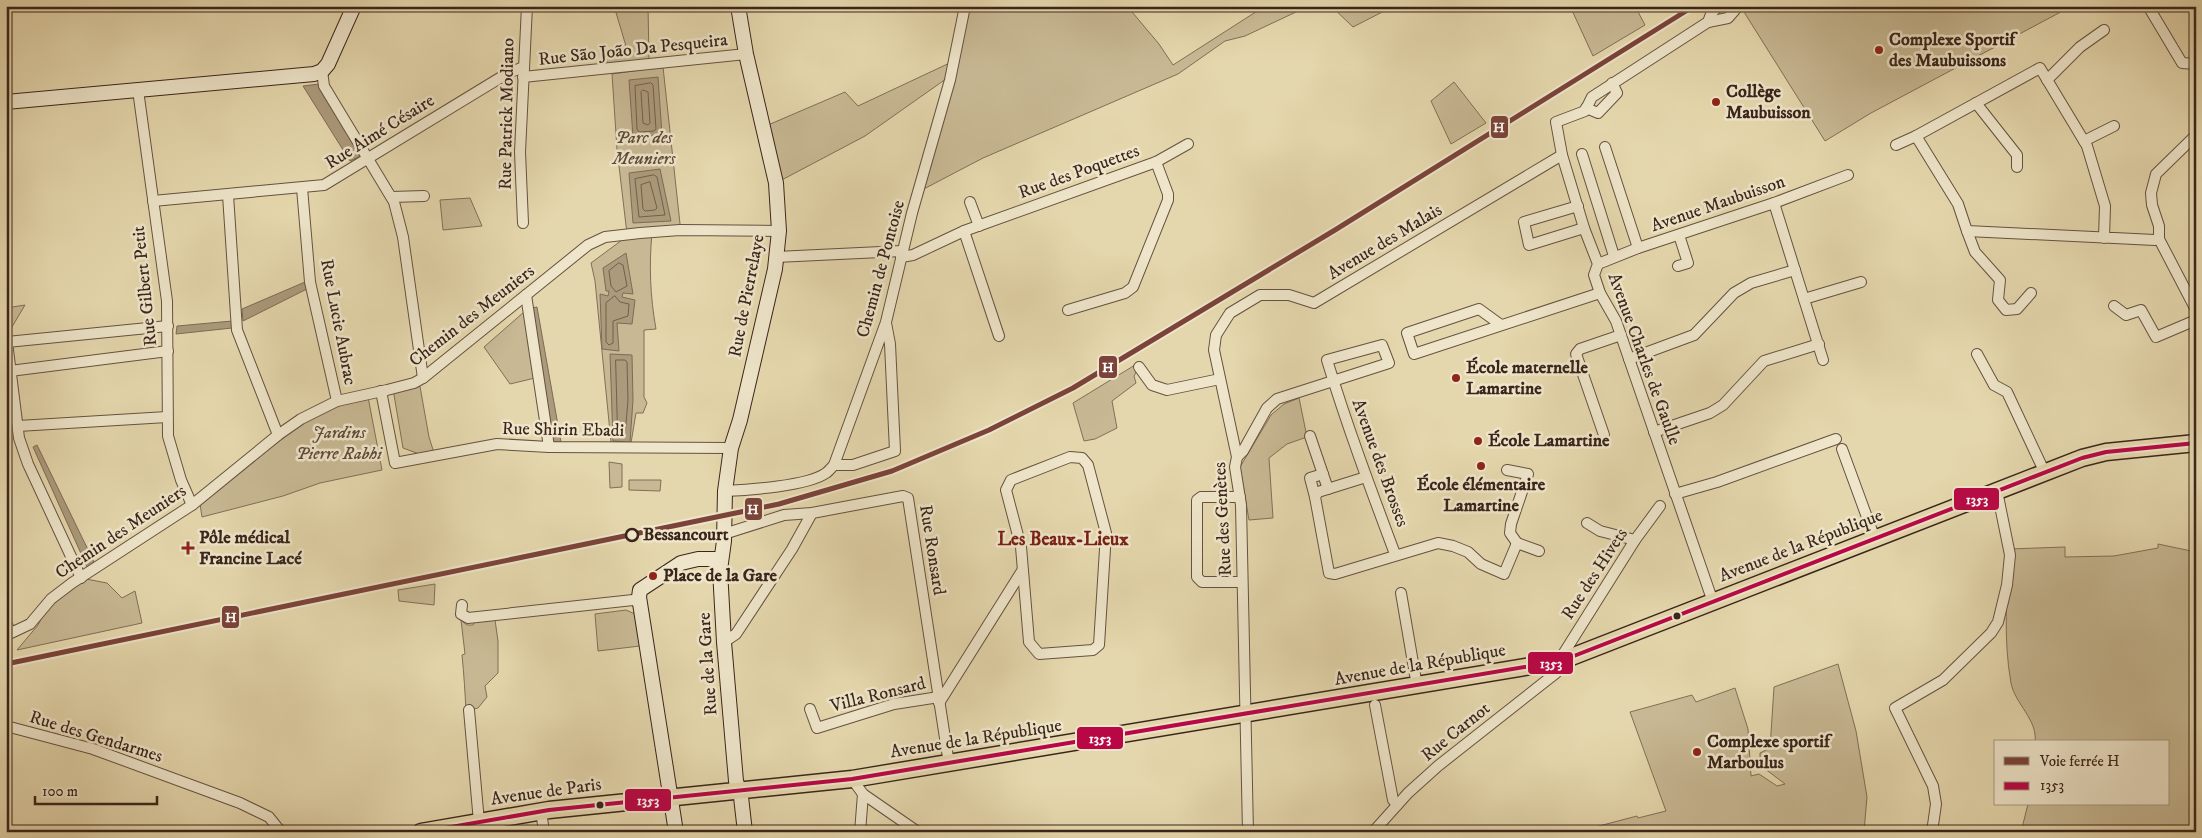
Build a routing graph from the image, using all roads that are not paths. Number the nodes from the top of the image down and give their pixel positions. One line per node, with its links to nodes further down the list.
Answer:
1 (354, 6): 12 (main road)
2 (527, 6): 13 (street, Rue Patrick Modiano)
3 (738, 6): 10 (main road, Rue de Pierrelaye)
4 (965, 6): 51 (street, Chemin de Pontoise)
5 (1718, 6): 8 (street)
6 (1735, 6): 8 (street)
7 (2148, 6): 11 (street)
8 (1708, 22): 15 (street)
9 (2104, 30): 14 (street)
10 (746, 54): 13 (street, Rue São João Da Pesqueira); 44 (main road, Rue de Pierrelaye)
11 (2196, 64)
12 (322, 72): 16 (main road); 29 (street)
13 (523, 72): 29 (street, Rue Aimé Césaire); 41 (street, Rue Patrick Modiano)
14 (2047, 80): 18 (street); 23 (street)
15 (1612, 83): 19 (street); 19 (street)
16 (138, 90): 17 (main road); 37 (street, Rue Gilbert Petit)
17 (6, 102)
18 (1976, 103): 22 (street); 31 (street)
19 (1586, 108): 28 (street, Avenue Charles de Gaulle)
20 (2114, 126): 23 (street)
21 (2196, 135): 49 (street)
22 (1916, 136): 25 (street); 46 (street)
23 (2084, 141): 48 (street)
24 (1188, 144): 30 (street, Rue des Poquettes)
25 (1896, 145)
26 (1605, 147): 50 (street)
27 (1582, 154): 52 (street)
28 (1562, 155): 40 (street, Avenue Charles de Gaulle); 67 (street, Avenue des Malais)
29 (368, 157): 33 (street, Rue Aimé Césaire); 36 (street)
30 (1156, 162): 42 (street, Rue des Poquettes); 63 (street)
31 (2017, 167)
32 (1848, 175): 39 (street, Avenue Maubuisson)
33 (302, 188): 34 (street, Rue Aimé Césaire); 84 (street, Rue Lucie Aubrac)
34 (228, 195): 37 (street, Rue Aimé Césaire); 88 (street)
35 (424, 196): 36 (street)
36 (392, 197): 80 (street)
37 (153, 201): 69 (street, Rue Gilbert Petit)
38 (970, 202): 42 (street)
39 (1774, 203): 47 (street, Avenue Maubuisson); 56 (street)
40 (1578, 206): 43 (street, Avenue Charles de Gaulle); 43 (street)
41 (523, 223)
42 (979, 226): 45 (street, Rue des Poquettes)
43 (1584, 228): 54 (street, Avenue Charles de Gaulle)
44 (779, 231): 53 (main road, Rue de Pierrelaye); 60 (street, Chemin des Meuniers)
45 (964, 231): 51 (street, Rue des Poquettes); 71 (street)
46 (1967, 231): 48 (street); 59 (street)
47 (1679, 234): 50 (street, Avenue Maubuisson); 55 (street)
48 (2104, 238): 49 (street)
49 (2159, 239): 64 (street)
50 (1638, 248): 52 (street, Avenue Maubuisson)
51 (902, 254): 53 (street, Rue des Poquettes); 66 (street, Chemin de Pontoise)
52 (1614, 256): 54 (street, Avenue Maubuisson)
53 (776, 257): 94 (main road, Rue de Pierrelaye)
54 (1598, 264): 58 (street, Avenue Charles de Gaulle)
55 (1678, 266)
56 (1795, 270): 61 (street); 76 (street)
57 (1861, 282): 61 (street)
58 (1600, 293): 68 (street); 70 (street, Avenue Charles de Gaulle)
59 (2031, 293)
60 (526, 295): 80 (street, Chemin des Meuniers); 93 (street)
61 (1804, 299): 73 (street)
62 (2114, 306): 65 (street)
63 (1068, 310)
64 (2196, 310)
65 (2196, 320)
66 (886, 322): 97 (street, Chemin de Pontoise); 97 (street)
67 (1222, 325): 81 (street, Rue des Genètes)
68 (1502, 325): 68 (street)
69 (168, 326): 72 (street); 74 (street, Rue Gilbert Petit)
70 (1621, 335): 76 (street, Avenue Charles de Gaulle); 89 (street)
71 (1000, 336)
72 (6, 342): 79 (street)
73 (1819, 344): 77 (street); 87 (street)
74 (168, 351): 79 (street); 85 (street, Rue Gilbert Petit)
75 (1977, 354): 99 (street)
76 (1628, 359): 87 (street, Avenue Charles de Gaulle)
77 (1824, 360)
78 (1139, 368): 81 (street)
79 (10, 371): 86 (street)
80 (423, 378): 83 (street, Chemin des Meuniers)
81 (1220, 379): 96 (street, Rue des Genètes)
82 (1334, 382): 82 (street, Avenue des Brosses); 96 (street, Avenue des Brosses); 101 (street, Avenue des Brosses)
83 (381, 391): 84 (street, Chemin des Meuniers); 93 (street, Rue Shirin Ebadi)
84 (337, 401): 88 (street, Chemin des Meuniers)
85 (167, 418): 86 (street); 108 (street, Rue Gilbert Petit)
86 (18, 426): 120 (street)
87 (1654, 432): 105 (street, Avenue Charles de Gaulle)
88 (278, 435): 108 (street, Chemin des Meuniers)
89 (1604, 435)
90 (1310, 436): 100 (street)
91 (1836, 439): 105 (street)
92 (2196, 443): 99 (main road, Avenue de la République)
93 (549, 447): 94 (street, Rue Shirin Ebadi)
94 (731, 448): 103 (main road, Rue de Pierrelaye)
95 (1842, 449): 113 (street)
96 (1237, 457): 106 (street, Rue des Genètes)
97 (834, 465): 103 (street)
98 (1507, 470): 115 (street)
99 (2045, 473): 104 (main road, Avenue de la République)
100 (1323, 474): 102 (street); 107 (street)
101 (1366, 477): 102 (street); 117 (street, Avenue des Brosses)
102 (1328, 489): 107 (street)
103 (725, 491): 112 (main road, Rue de Pierrelaye)
104 (1997, 491): 113 (main road, Avenue de la République); 153 (street)
105 (1675, 494): 123 (street, Avenue Charles de Gaulle)
106 (1240, 497): 121 (street, Rue des Genètes); 121 (street)
107 (1315, 497): 117 (street)
108 (192, 505): 120 (street, Chemin des Meuniers)
109 (1660, 506): 114 (street, Rue des Hivets)
110 (812, 513): 112 (street, Rue Ronsard); 127 (street); 130 (street, Rue Ronsard)
111 (1588, 523): 114 (street)
112 (724, 534): 118 (main road, Rue de la Gare)
113 (1875, 539): 123 (main road, Avenue de la République)
114 (1635, 540): 128 (street, Rue des Hivets)
115 (1518, 544): 116 (street); 117 (street)
116 (1539, 551)
117 (1395, 554)
118 (721, 559): 124 (main road); 127 (main road, Rue de la Gare)
119 (1022, 571): 119 (street); 130 (street)
120 (81, 578): 126 (street, Chemin des Meuniers)
121 (1242, 582): 134 (street, Rue des Genètes)
122 (1401, 593): 129 (street)
123 (1713, 602): 128 (main road, Avenue de la République)
124 (640, 603): 125 (street); 140 (main road)
125 (465, 615)
126 (9, 628)
127 (724, 642): 138 (main road, Rue de la Gare)
128 (1552, 668): 129 (main road, Avenue de la République); 141 (street, Rue Carnot)
129 (1417, 686): 134 (main road, Avenue de la République)
130 (939, 700): 132 (street, Villa Ronsard); 136 (street, Rue Ronsard)
131 (1375, 705): 141 (street)
132 (810, 709)
133 (470, 710): 143 (street)
134 (1245, 715): 136 (main road, Avenue de la République); 151 (street, Rue des Genètes)
135 (6, 726): 144 (street, Rue des Gendarmes)
136 (949, 764): 137 (main road, Avenue de la République)
137 (852, 779): 138 (main road, Avenue de la République); 139 (street)
138 (738, 791): 140 (main road, Avenue de Paris); 148 (main road, Rue de la Gare)
139 (862, 794): 149 (street); 150 (street)
140 (672, 797): 142 (main road, Avenue de Paris); 147 (main road)
141 (1396, 805): 152 (street, Rue Carnot)
142 (541, 811): 143 (main road, Avenue de Paris); 146 (street)
143 (478, 816): 145 (main road, Avenue de Paris)
144 (281, 832)
145 (421, 832)
146 (544, 832)
147 (676, 832)
148 (745, 832)
149 (860, 832)
150 (918, 832)
151 (1248, 832)
152 (1373, 832)
153 (1932, 832)

